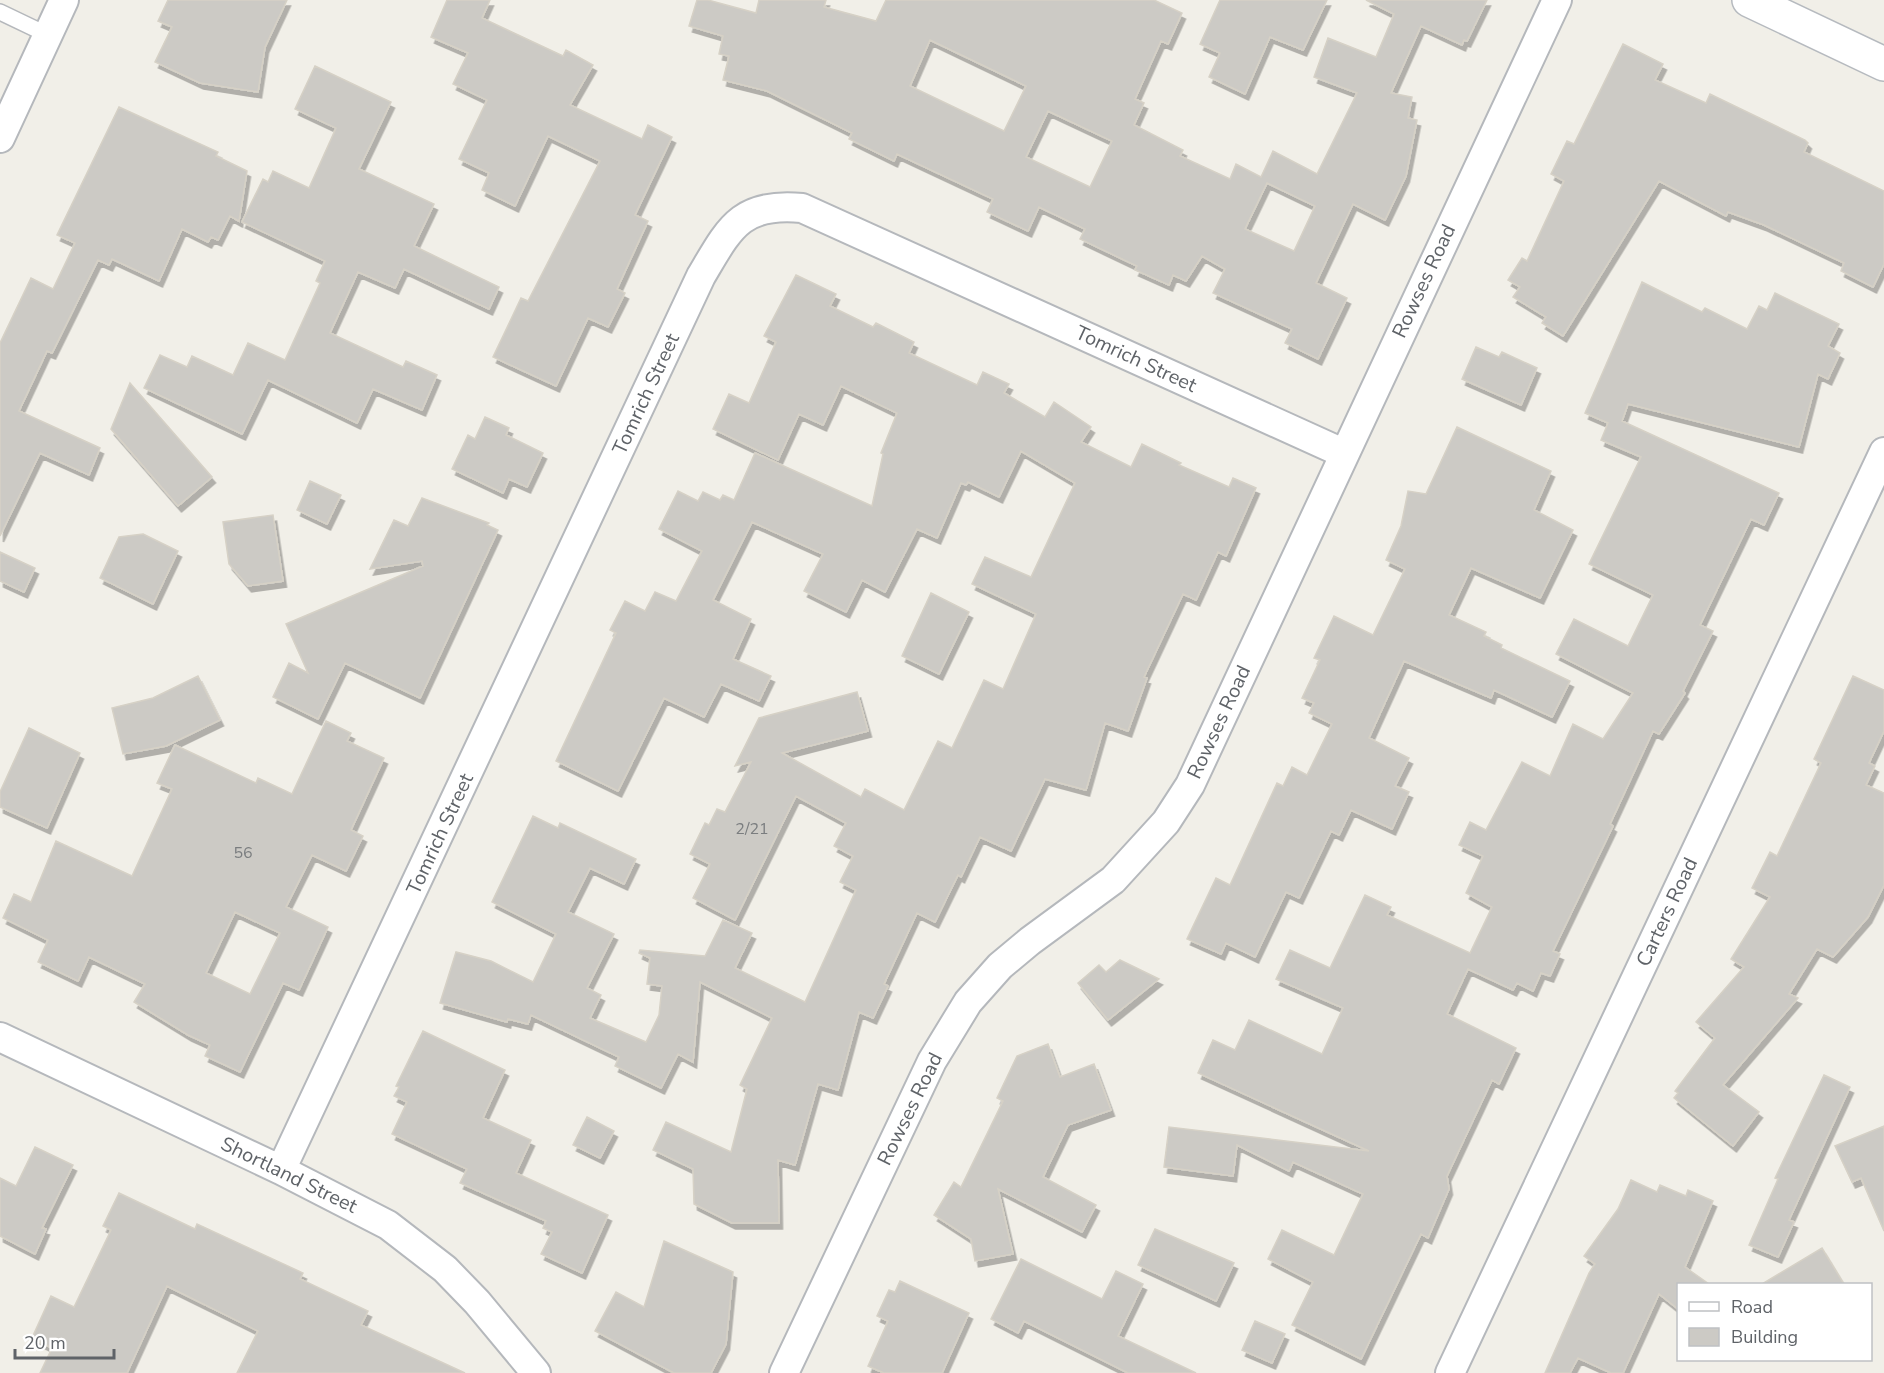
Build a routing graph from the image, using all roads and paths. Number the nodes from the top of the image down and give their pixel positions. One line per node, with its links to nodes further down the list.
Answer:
1 (64, 0): 5 (street)
2 (1557, 0): 9 (street, Rowses Road)
3 (1749, 0): 6 (main road)
4 (0, 12): 5 (lane)
5 (48, 35): 7 (street)
6 (1884, 64)
7 (0, 138)
8 (1884, 452): 14 (street, Carters Road)
9 (1342, 453): 11 (street, Tomrich Street); 13 (street, Rowses Road)
10 (0, 1037): 11 (street, Shortland Street)
11 (282, 1170): 12 (street, Shortland Street)
12 (536, 1373)
13 (784, 1373)
14 (1450, 1373)

